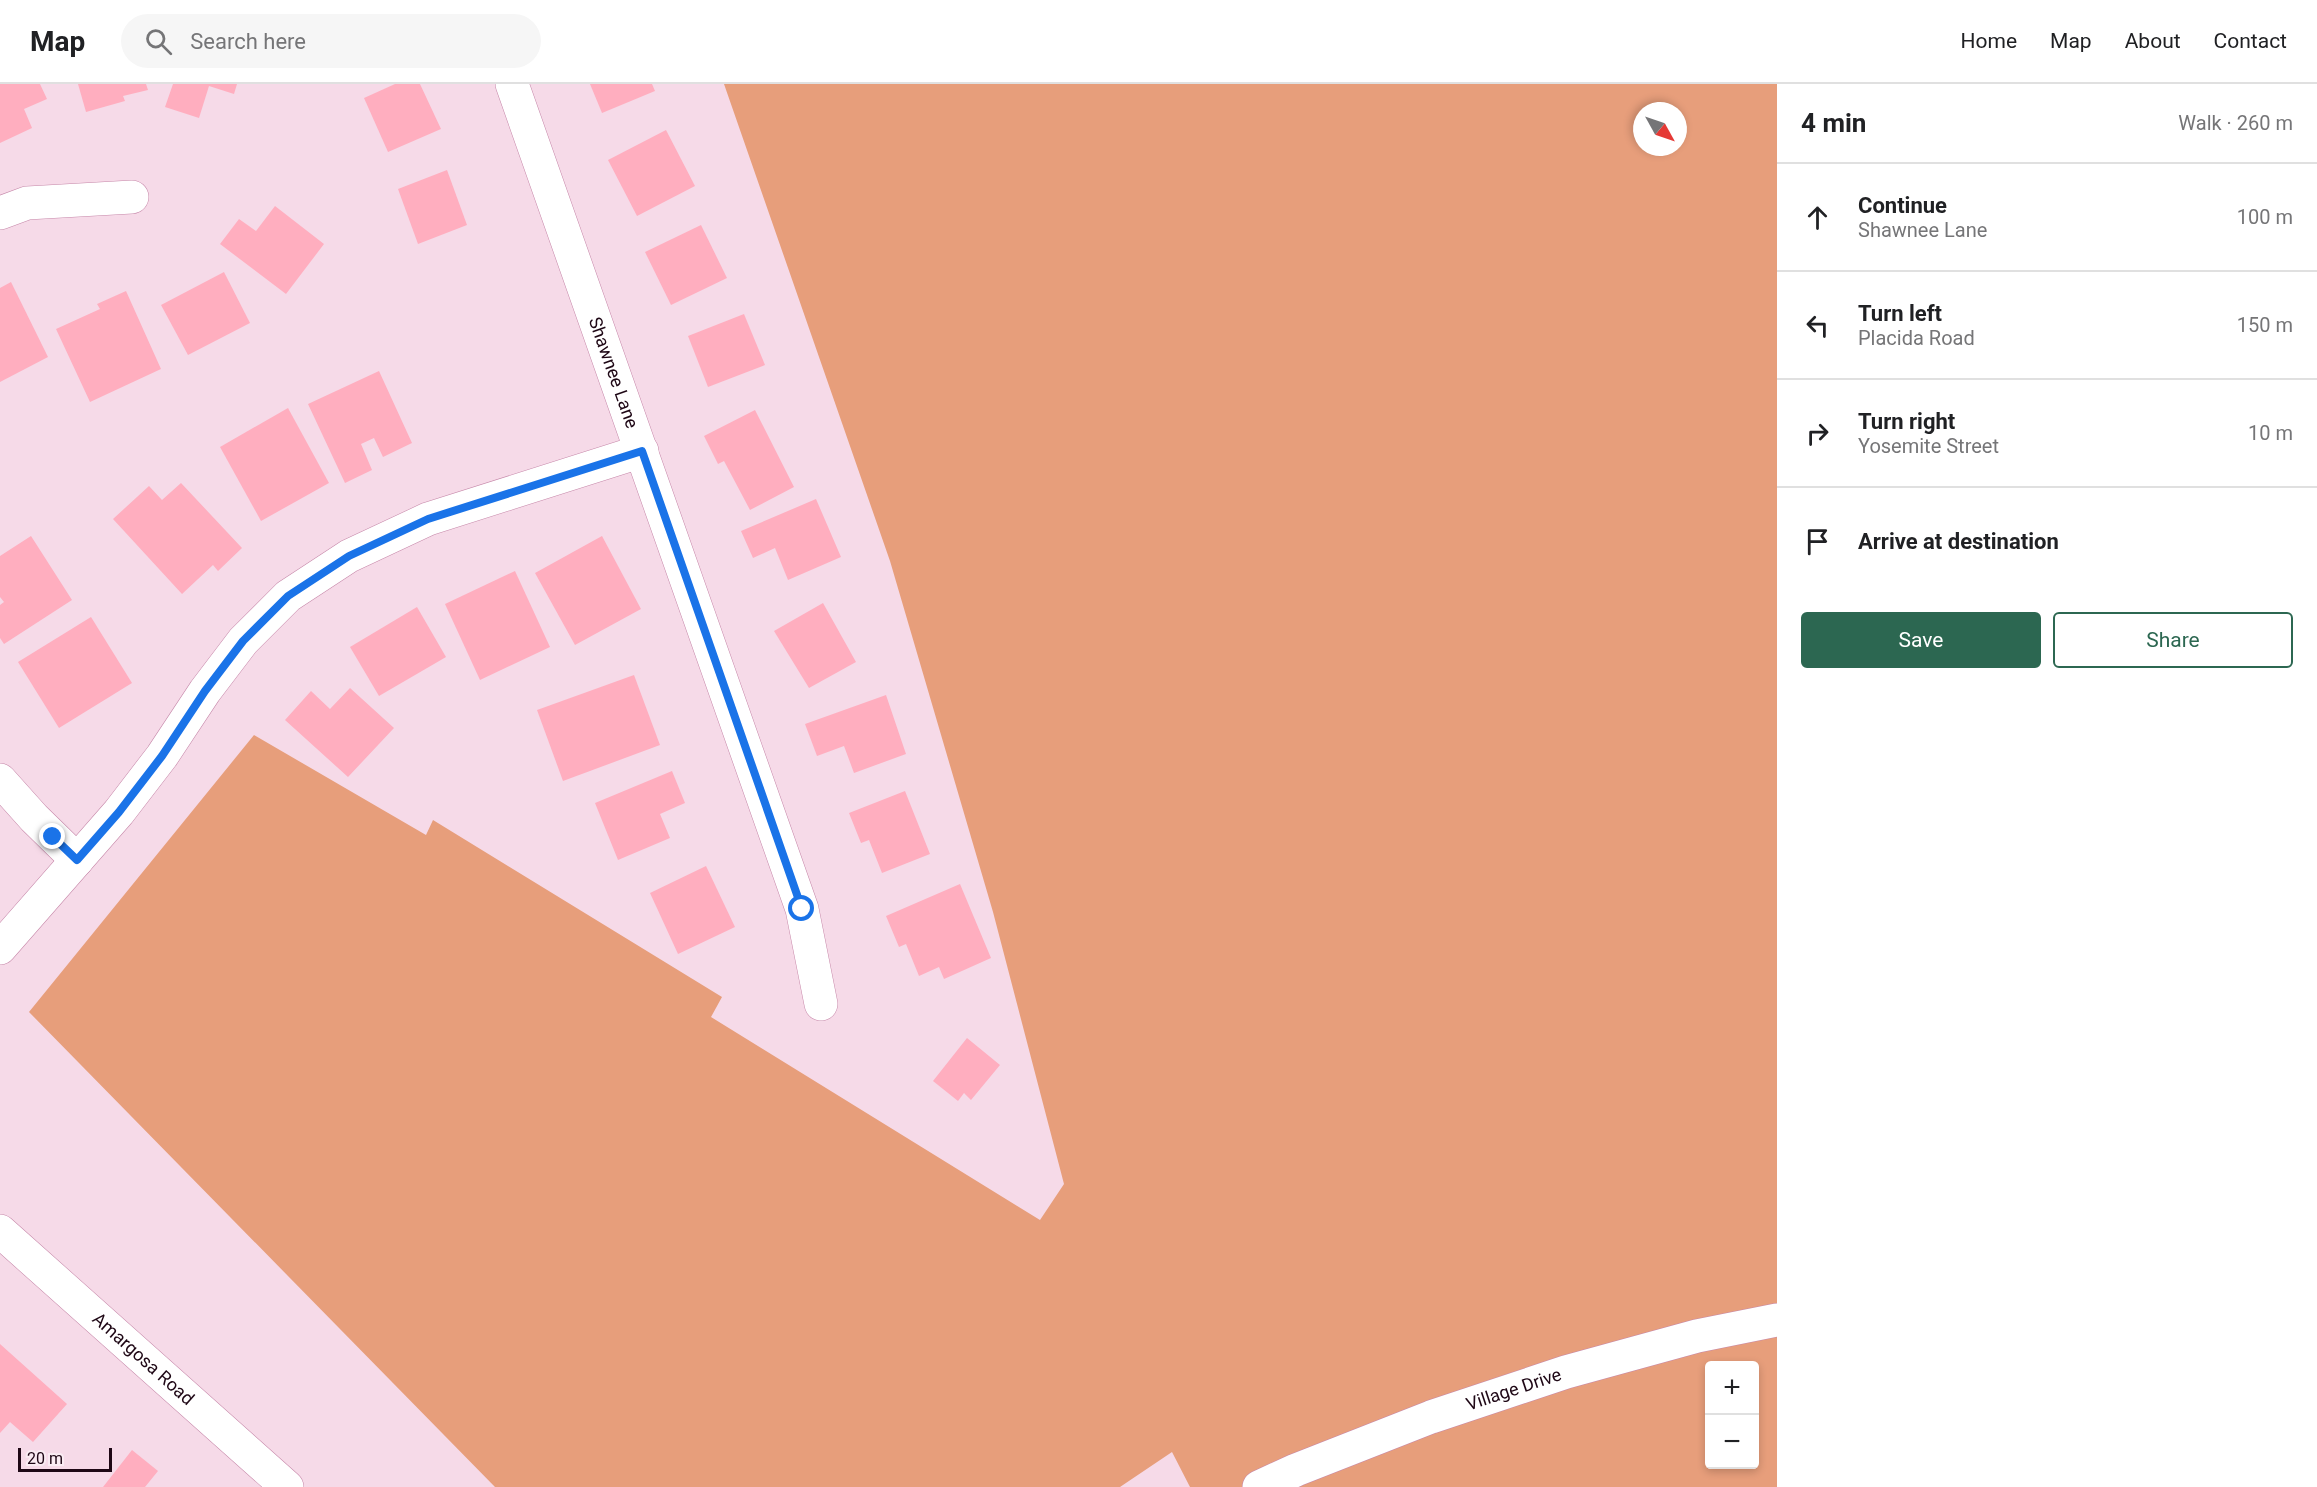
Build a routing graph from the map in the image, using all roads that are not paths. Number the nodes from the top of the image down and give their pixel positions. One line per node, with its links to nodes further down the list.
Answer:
1 (512, 84): 4 (street, Shawnee Lane)
2 (132, 197): 3 (street)
3 (0, 213)
4 (642, 451): 6 (street); 8 (street, Shawnee Lane)
5 (0, 780): 6 (street)
6 (77, 860): 7 (street)
7 (0, 948)
8 (821, 1004)
9 (0, 1231): 11 (street, Amargosa Road)
10 (1777, 1320): 12 (street, Village Drive)
11 (287, 1487)
12 (1260, 1487)

